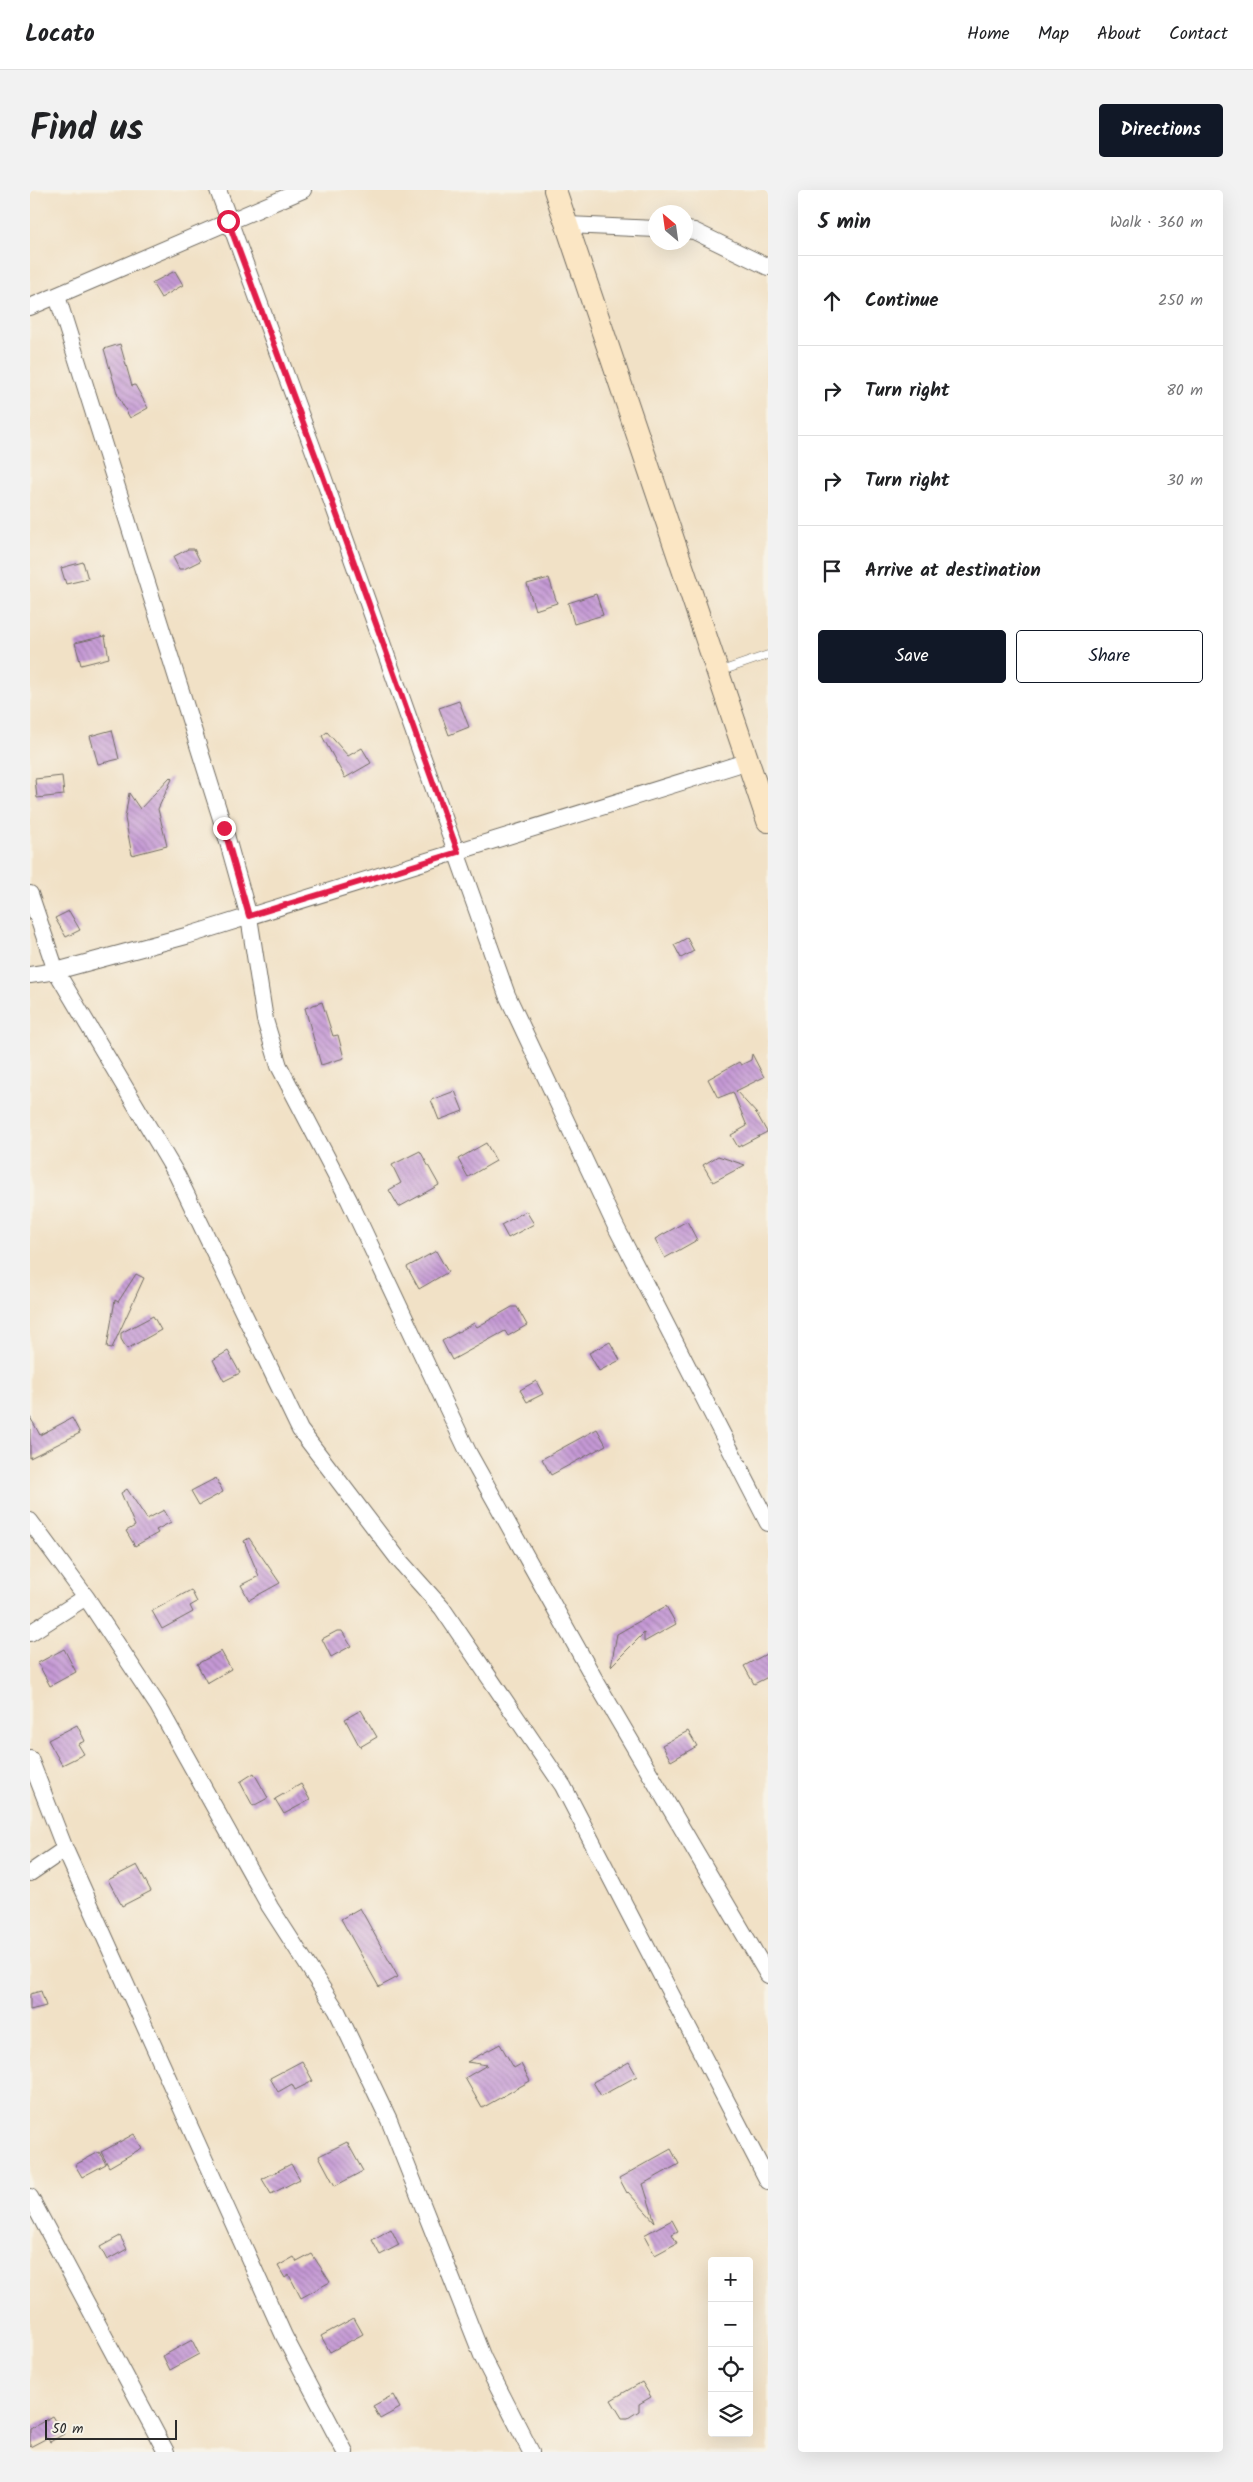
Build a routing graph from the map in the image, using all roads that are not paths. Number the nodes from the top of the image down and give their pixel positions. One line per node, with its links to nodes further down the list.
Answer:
1 (218, 190): 4 (street)
2 (304, 190): 4 (street)
3 (555, 190): 5 (main road)
4 (228, 221): 9 (street); 15 (street)
5 (568, 225): 6 (street); 12 (main road)
6 (648, 229)
7 (693, 231): 8 (street)
8 (768, 266)
9 (57, 296): 10 (street); 17 (street)
10 (30, 307)
11 (768, 654): 12 (lane)
12 (719, 672): 13 (main road)
13 (749, 760): 14 (main road); 15 (street)
14 (768, 821)
15 (458, 852): 17 (street); 21 (street)
16 (30, 894): 18 (street)
17 (249, 916): 18 (street); 27 (street)
18 (56, 971): 19 (street); 28 (street)
19 (30, 975)
20 (30, 1521): 22 (street)
21 (768, 1523)
22 (86, 1597): 23 (street); 32 (street)
23 (30, 1634)
24 (30, 1758): 25 (street)
25 (64, 1849): 26 (street); 31 (street)
26 (30, 1873)
27 (768, 1975)
28 (768, 2181)
29 (30, 2197): 30 (street)
30 (166, 2452)
31 (345, 2452)
32 (531, 2452)

